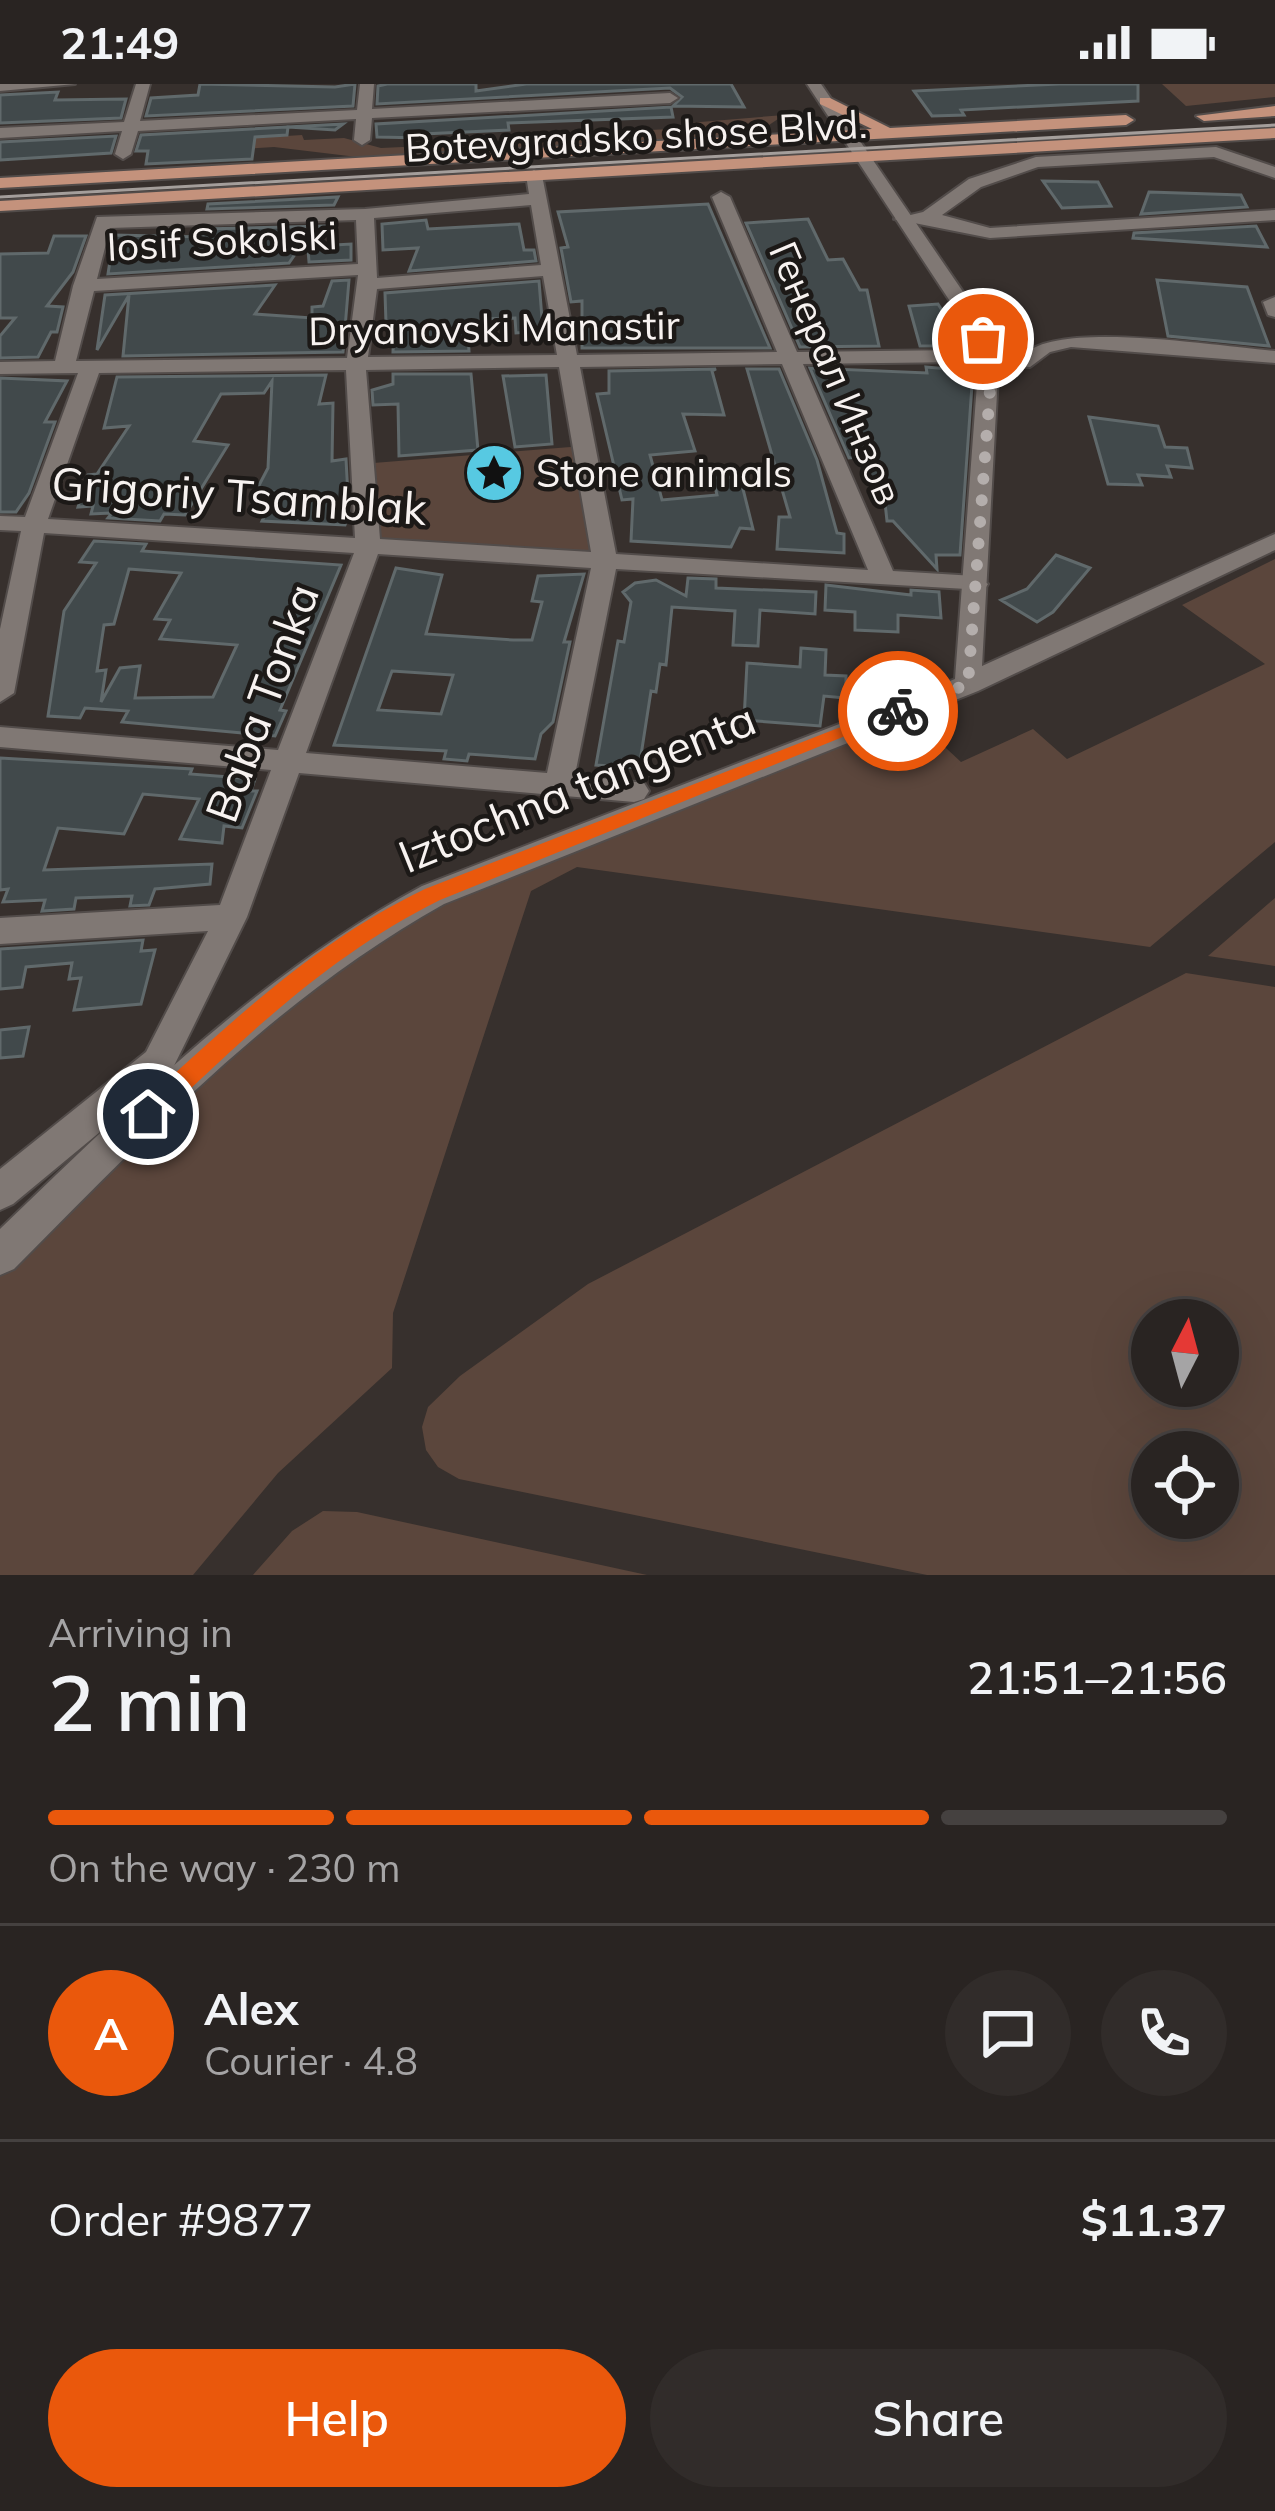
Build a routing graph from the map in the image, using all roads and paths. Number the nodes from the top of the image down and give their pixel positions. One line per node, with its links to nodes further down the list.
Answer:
1 (68, 84): 5 (street)
2 (143, 84): 12 (street)
3 (368, 84): 10 (street)
4 (814, 84): 7 (street)
5 (0, 87)
6 (1275, 100): 9 (main road)
7 (825, 101): 14 (main road); 15 (street)
8 (674, 109): 10 (street)
9 (1275, 111)
10 (366, 113): 12 (street); 17 (street)
11 (1151, 119): 14 (main road, Botevgradsko shose Blvd.)
12 (131, 126): 13 (street); 18 (street)
13 (0, 133)
14 (900, 133): 15 (main road, Botevgradsko shose Blvd.)
15 (848, 136): 19 (street); 21 (main road, Botevgradsko shose Blvd.)
16 (1275, 136): 19 (main road, Botevgradsko shose Blvd.)
17 (362, 140)
18 (124, 154)
19 (861, 157): 22 (main road, Botevgradsko shose Blvd.); 28 (street)
20 (1275, 173): 27 (street)
21 (0, 183)
22 (535, 187): 24 (main road, Botevgradsko shose Blvd.); 25 (street); 29 (street)
23 (721, 197): 34 (street, Генерал Инзов)
24 (0, 206)
25 (365, 214): 30 (street, Baba Tonka); 31 (street)
26 (1275, 215): 27 (street)
27 (928, 217): 28 (street)
28 (903, 219): 32 (street)
29 (550, 270): 30 (street, Iosif Sokolski); 35 (street)
30 (367, 276): 31 (street, Iosif Sokolski); 38 (street, Baba Tonka)
31 (82, 286): 36 (street)
32 (989, 357): 33 (street, Dryanovski Manastir); 34 (street, Dryanovski Manastir); 46 (street)
33 (1275, 357)
34 (794, 359): 35 (street, Dryanovski Manastir); 45 (street, Генерал Инзов)
35 (567, 362): 38 (street, Dryanovski Manastir); 44 (street)
36 (64, 367): 37 (street, Dryanovski Manastir); 39 (street, Dryanovski Manastir)
37 (91, 367): 38 (street, Dryanovski Manastir); 41 (street)
38 (356, 367): 43 (street, Baba Tonka)
39 (0, 368)
40 (0, 523): 41 (street, Grigoriy Tsamblak)
41 (34, 525): 43 (street, Grigoriy Tsamblak); 48 (street)
42 (1275, 541): 47 (street, Iztochna tangenta)
43 (368, 548): 44 (street, Grigoriy Tsamblak); 50 (street, Baba Tonka)
44 (605, 560): 45 (street, Grigoriy Tsamblak); 51 (street)
45 (884, 578): 46 (street, Grigoriy Tsamblak)
46 (975, 584): 47 (street)
47 (968, 684): 56 (street, Iztochna tangenta)
48 (0, 693)
49 (0, 737): 50 (street)
50 (286, 764): 51 (street); 53 (street, Baba Tonka)
51 (559, 785): 52 (street)
52 (634, 791)
53 (231, 917): 54 (street); 55 (street, Baba Tonka)
54 (0, 931)
55 (179, 1022): 56 (street); 57 (street, Baba Tonka)
56 (214, 1051): 58 (street, Iztochna tangenta)
57 (2, 1187)
58 (0, 1256)

